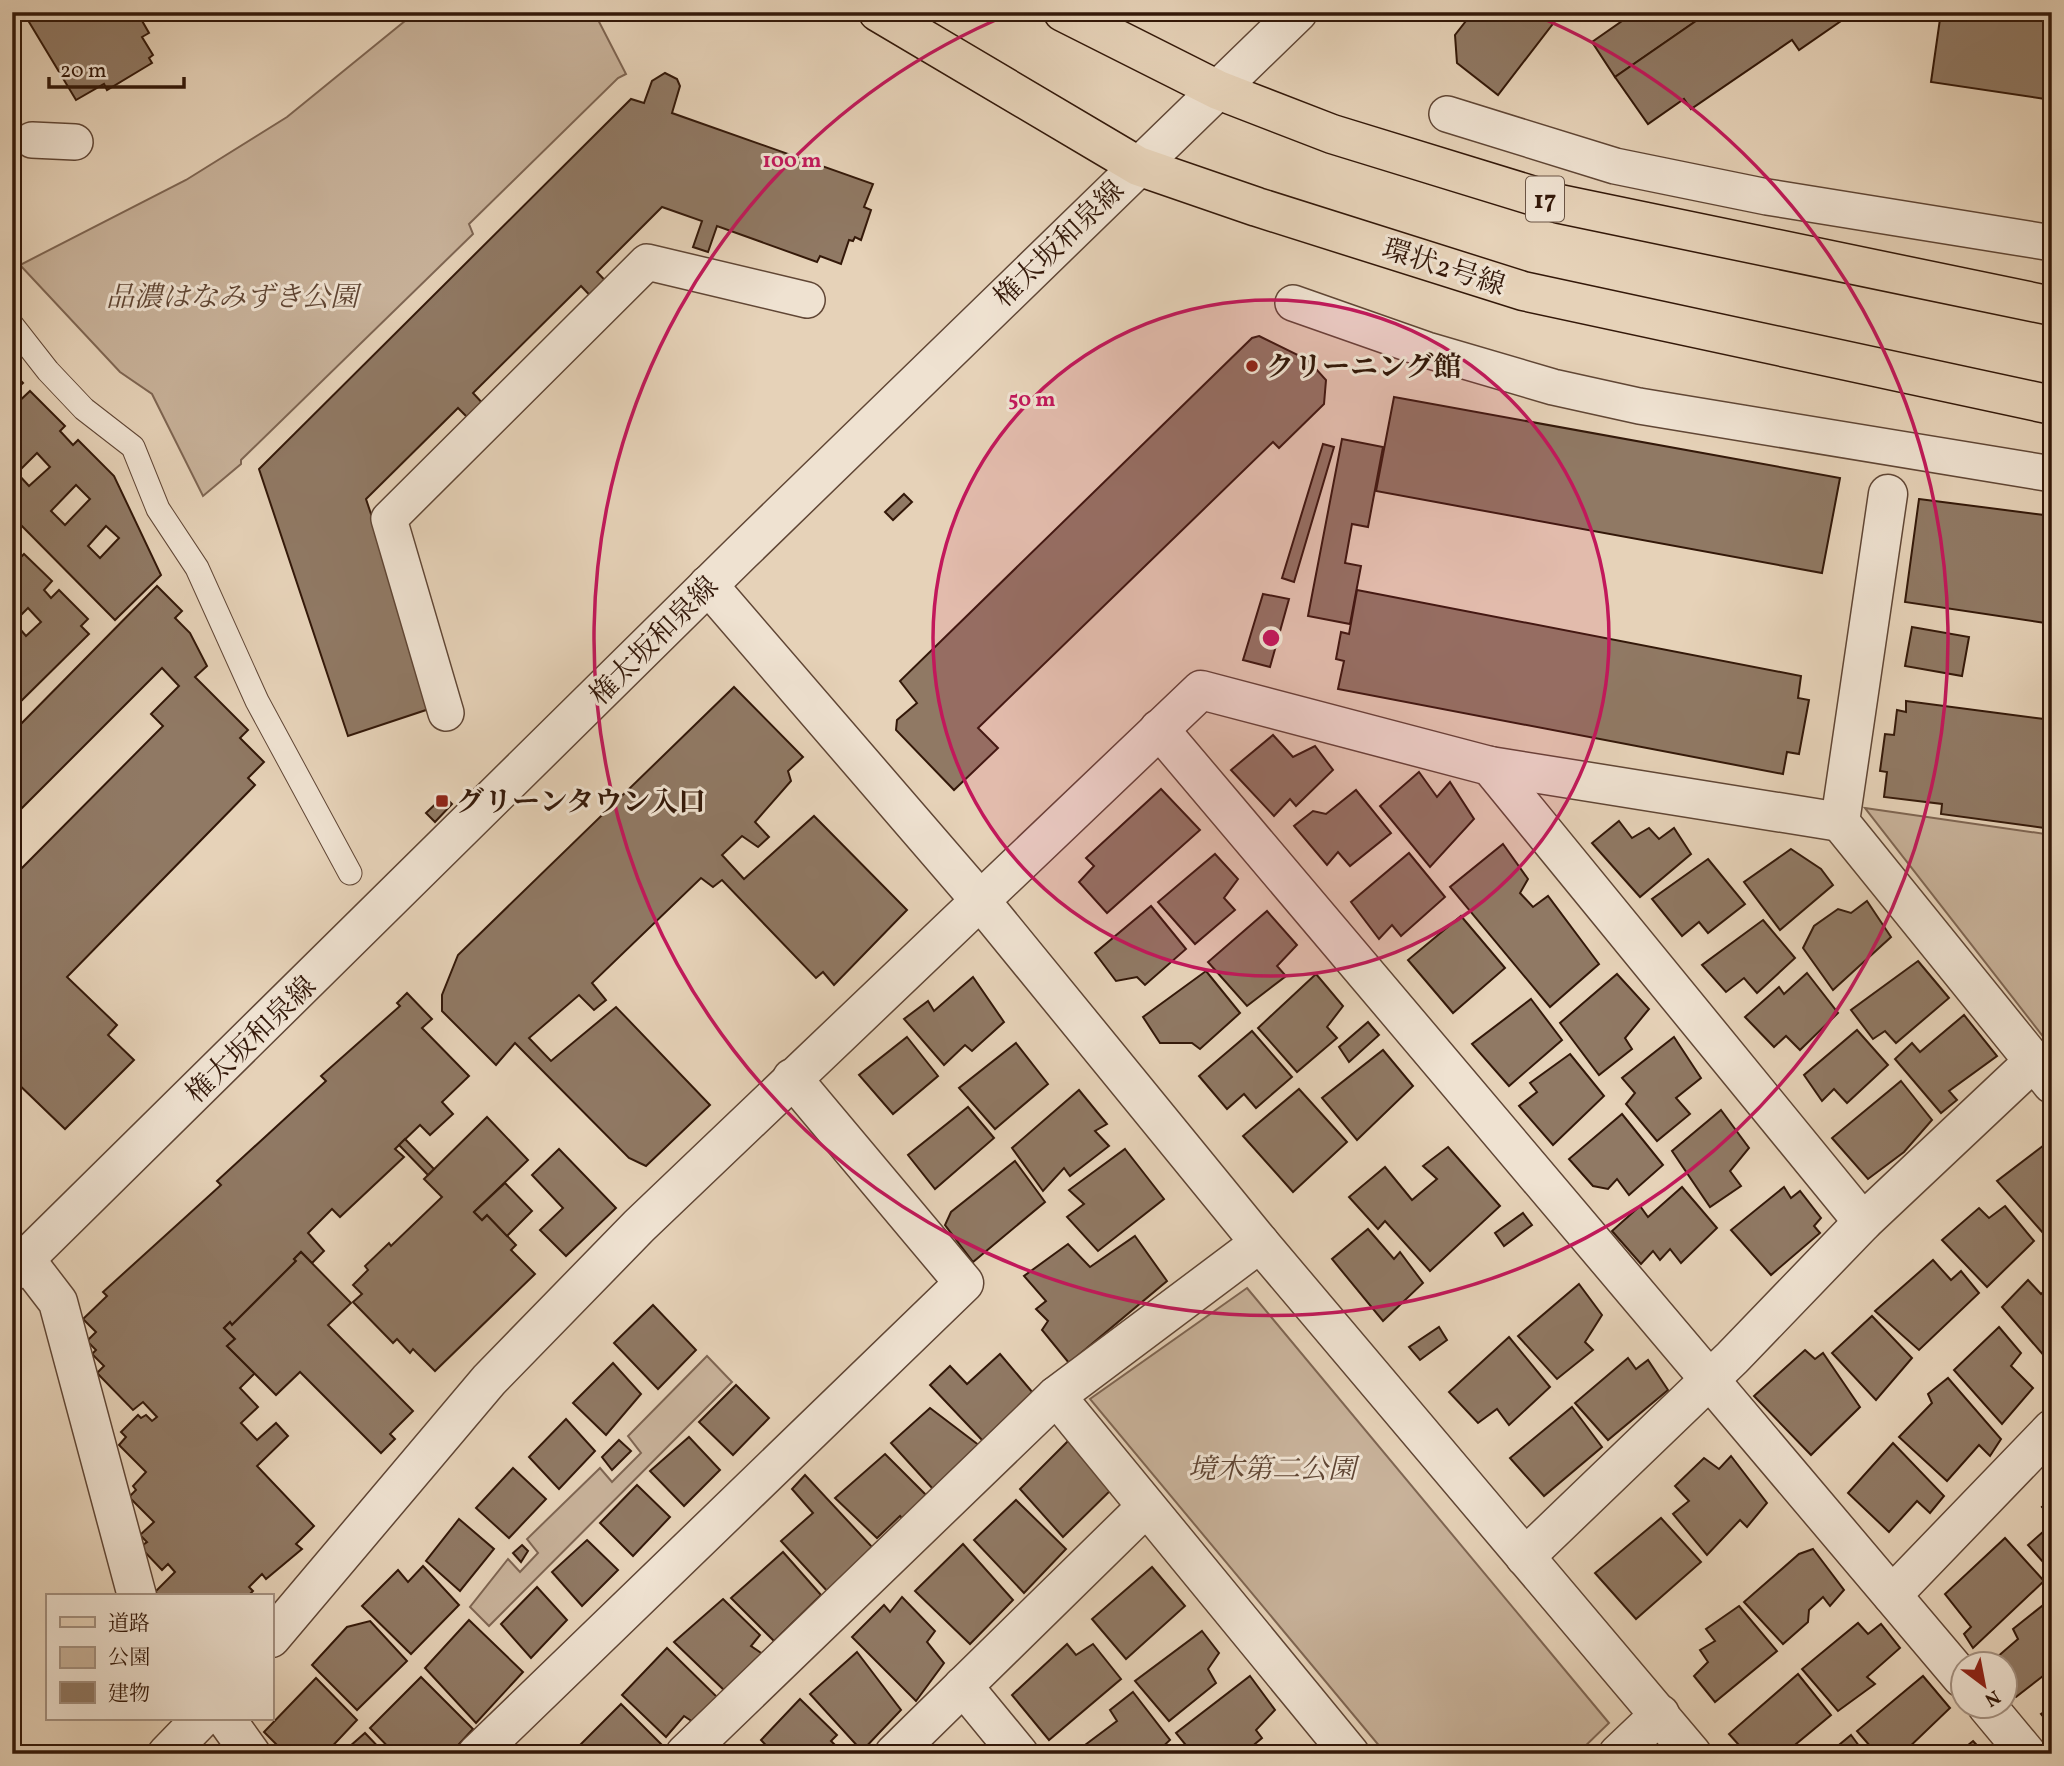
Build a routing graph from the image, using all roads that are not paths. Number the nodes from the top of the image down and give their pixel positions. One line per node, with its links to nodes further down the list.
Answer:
1 (878, 12): 8 (main road, 環状2号線)
2 (1063, 12): 4 (main road, 17)
3 (1298, 12): 4 (street, 権太坂和泉線)
4 (1218, 90): 8 (street, 権太坂和泉線); 12 (main road, 17)
5 (1447, 114): 9 (street)
6 (32, 140): 7 (street)
7 (75, 142)
8 (1138, 166): 14 (main road, 環状2号線); 17 (street, 権太坂和泉線)
9 (2052, 243)
10 (807, 300): 18 (street)
11 (1293, 303): 15 (street)
12 (2052, 306)
13 (12, 325): 22 (lane)
14 (2052, 405)
15 (2052, 474)
16 (1888, 494): 21 (street)
17 (708, 585): 23 (street); 28 (street, 権太坂和泉線)
18 (446, 713)
19 (1159, 729): 20 (street); 23 (street); 29 (street)
20 (1490, 766): 21 (street); 26 (street)
21 (1840, 822): 24 (street)
22 (350, 873)
23 (979, 900): 25 (street); 27 (street)
24 (2043, 1073): 26 (street)
25 (792, 1078): 36 (street); 45 (street)
26 (1863, 1222): 29 (street)
27 (1260, 1243): 30 (street); 33 (street)
28 (18, 1266): 34 (street)
29 (1710, 1380): 33 (street); 35 (street)
30 (1056, 1396): 32 (street); 46 (street)
31 (2052, 1429): 35 (street)
32 (1146, 1507): 38 (street); 49 (street)
33 (1525, 1557): 39 (street)
34 (136, 1594)
35 (1892, 1595): 37 (street)
36 (273, 1636)
37 (1948, 1661)
38 (963, 1686): 47 (street); 48 (street)
39 (1660, 1714): 50 (street); 51 (street)
40 (200, 1720): 43 (street)
41 (227, 1720): 44 (street)
42 (1999, 1720): 52 (street)
43 (167, 1754)
44 (251, 1754)
45 (477, 1754)
46 (685, 1754)
47 (894, 1754)
48 (1019, 1754)
49 (1350, 1754)
50 (1618, 1754)
51 (1692, 1754)
52 (2027, 1754)

